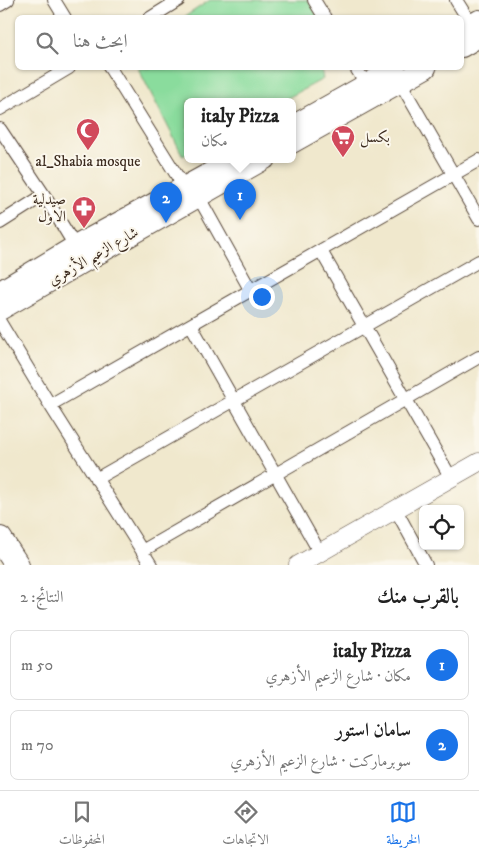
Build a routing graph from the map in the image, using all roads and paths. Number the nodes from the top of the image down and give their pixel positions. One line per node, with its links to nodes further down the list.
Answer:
1 (8, 0): 6 (street)
2 (54, 0): 7 (street)
3 (179, 0): 8 (street)
4 (314, 0): 9 (street)
5 (456, 0): 10 (street)
6 (0, 5)
7 (63, 15)
8 (155, 15)
9 (323, 15)
10 (473, 28): 11 (main road)
11 (464, 44)
12 (66, 70): 17 (street)
13 (111, 70): 25 (street)
14 (418, 70): 15 (main road)
15 (397, 75): 16 (main road); 20 (main road); 24 (street)
16 (361, 76): 18 (main road)
17 (0, 109)
18 (296, 123)
19 (0, 129): 26 (street)
20 (296, 140)
21 (479, 160): 24 (street)
22 (229, 163): 25 (main road, شارع الزعيم الأزهري)
23 (256, 163): 25 (main road, شارع الزعيم الأزهري)
24 (454, 175): 27 (street); 30 (street)
25 (191, 192): 29 (main road, شارع الزعيم الأزهري); 33 (street); 34 (main road, شارع الزعيم الأزهري)
26 (44, 195): 28 (street); 29 (street)
27 (479, 219)
28 (0, 223)
29 (75, 246): 32 (main road, شارع الزعيم الأزهري)
30 (320, 251): 33 (street); 37 (street)
31 (479, 261): 37 (street)
32 (0, 291)
33 (251, 291): 36 (street)
34 (0, 310)
35 (0, 322): 41 (street)
36 (191, 324): 40 (street); 41 (street)
37 (364, 326): 39 (street); 40 (street)
38 (479, 357): 39 (street)
39 (406, 399): 43 (street); 44 (street)
40 (235, 400): 43 (street); 45 (street)
41 (50, 405): 45 (street)
42 (479, 462): 44 (street)
43 (276, 474): 48 (street); 49 (street)
44 (451, 478): 46 (street)
45 (96, 479): 48 (street)
46 (396, 510): 49 (street); 53 (street)
47 (0, 539): 50 (highway)
48 (142, 551): 51 (street)
49 (320, 553): 52 (street)
50 (17, 565)
51 (152, 565)
52 (298, 565)
53 (426, 565)

